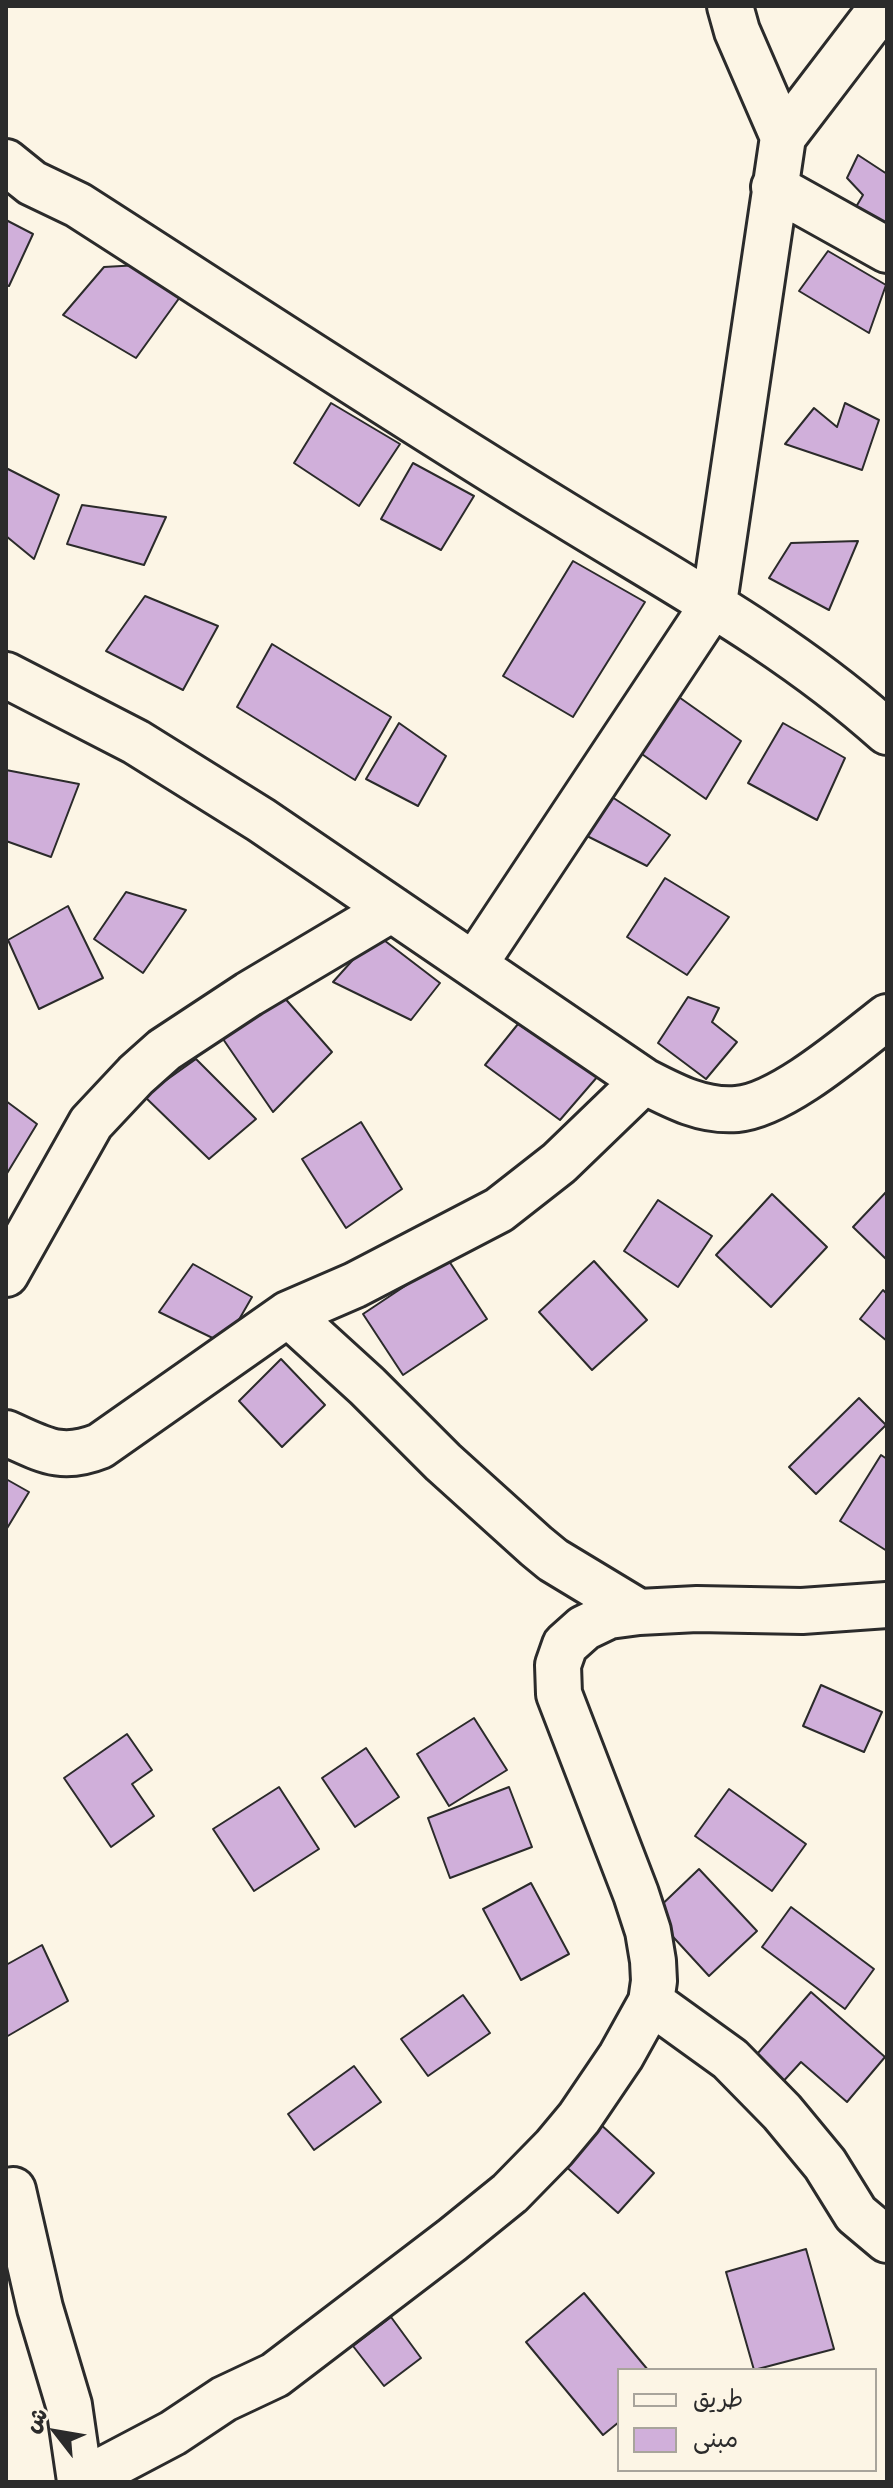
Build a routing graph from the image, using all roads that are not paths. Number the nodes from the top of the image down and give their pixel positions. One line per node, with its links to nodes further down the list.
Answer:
1 (730, 6): 3 (street)
2 (883, 6): 3 (street)
3 (783, 137): 5 (street)
4 (6, 162): 7 (street)
5 (774, 187): 6 (street); 7 (street)
6 (887, 250)
7 (714, 603): 9 (street); 11 (street)
8 (6, 675): 10 (street)
9 (887, 732)
10 (392, 909): 11 (street); 14 (street)
11 (474, 965): 13 (street)
12 (887, 1017): 13 (street)
13 (644, 1081): 15 (street)
14 (6, 1274)
15 (288, 1314): 16 (street); 18 (street)
16 (6, 1433)
17 (887, 1605): 18 (street)
18 (639, 1612): 19 (street)
19 (651, 2002): 21 (street); 22 (street)
20 (13, 2190): 22 (street)
21 (887, 2240)
22 (80, 2482)

